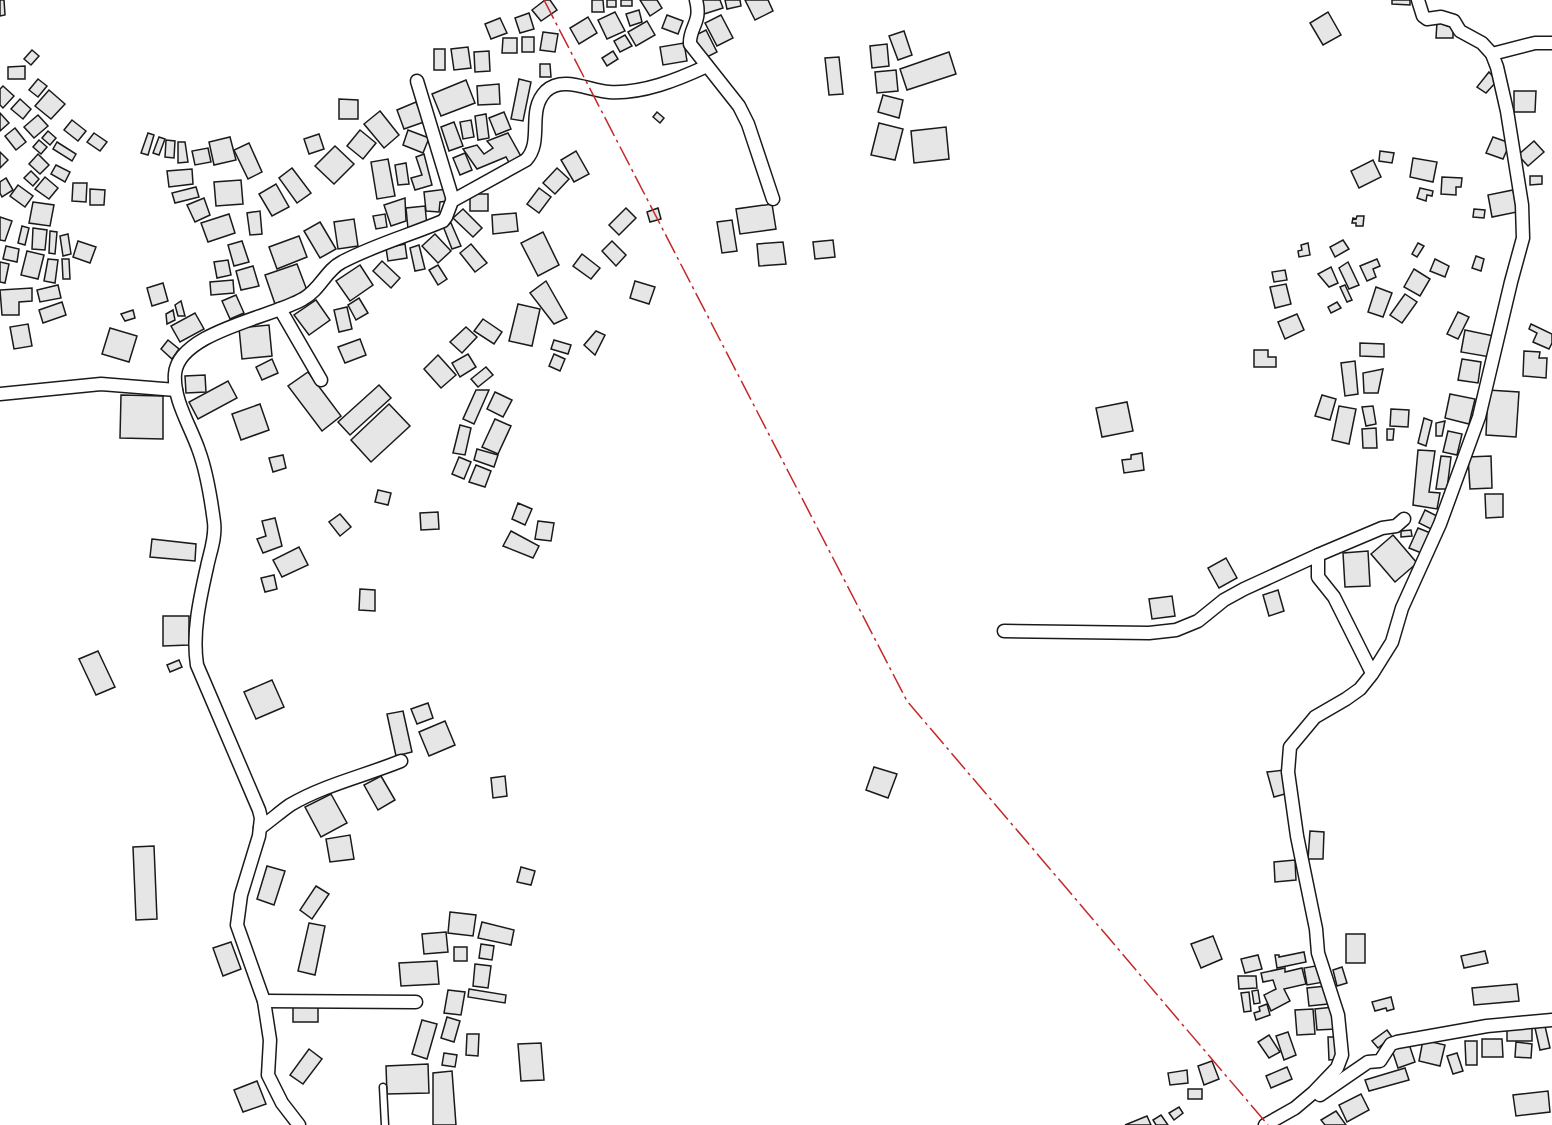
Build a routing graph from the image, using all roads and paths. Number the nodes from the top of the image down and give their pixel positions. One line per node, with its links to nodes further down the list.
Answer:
1 (696, 0): 5 (street)
2 (1418, 0): 4 (street)
3 (1552, 43): 4 (street)
4 (1492, 54): 16 (street)
5 (707, 66): 7 (street); 8 (street)
6 (417, 81): 8 (street)
7 (772, 199)
8 (453, 200): 9 (street)
9 (280, 309): 10 (street); 11 (street)
10 (321, 380)
11 (176, 390): 12 (street); 18 (street)
12 (0, 394)
13 (1404, 519): 14 (street)
14 (1318, 555): 15 (street); 16 (street)
15 (1004, 631)
16 (1372, 673): 23 (street)
17 (401, 761): 18 (street)
18 (260, 828): 19 (street)
19 (264, 1000): 20 (street); 24 (street)
20 (416, 1002)
21 (1552, 1020): 23 (street)
22 (383, 1087): 25 (lane)
23 (1268, 1124)
24 (299, 1125)
25 (385, 1125)

